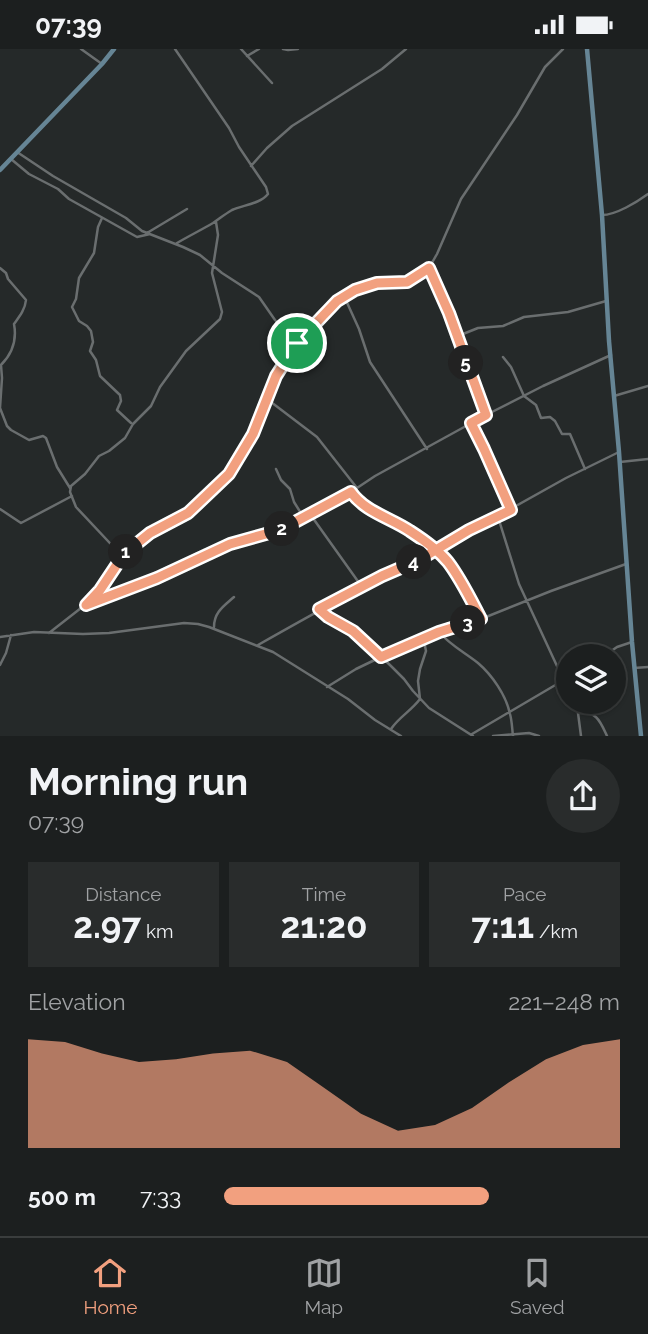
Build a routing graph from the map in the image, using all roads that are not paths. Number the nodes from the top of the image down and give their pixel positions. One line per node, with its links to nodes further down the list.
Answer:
1 (80, 49): 12 (street)
2 (114, 49): 12 (main road)
3 (175, 49): 16 (street)
4 (241, 49): 11 (street)
5 (259, 49): 11 (street)
6 (283, 49): 7 (street)
7 (298, 49)
8 (406, 49): 16 (street)
9 (563, 49): 27 (street)
10 (587, 49): 20 (main road)
11 (247, 56): 13 (street)
12 (102, 64): 14 (main road)
13 (272, 83)
14 (17, 152): 15 (main road); 23 (street)
15 (11, 159): 17 (main road); 21 (street)
16 (251, 166): 22 (street)
17 (0, 170)
18 (648, 194): 20 (street)
19 (187, 209): 23 (street)
20 (602, 215): 29 (main road)
21 (102, 218): 23 (street); 40 (street)
22 (216, 222): 24 (street); 25 (street)
23 (149, 233): 24 (street)
24 (176, 244): 25 (street)
25 (213, 265): 31 (street); 40 (street)
26 (0, 268): 47 (street)
27 (429, 268): 28 (street); 30 (street)
28 (344, 296): 31 (street); 41 (street)
29 (607, 301): 30 (street); 32 (main road)
30 (458, 336): 38 (street)
31 (297, 343): 37 (street)
32 (611, 355): 35 (street); 36 (main road)
33 (503, 357): 35 (street)
34 (648, 386): 36 (street)
35 (524, 396): 38 (street); 46 (street)
36 (614, 396): 42 (main road)
37 (267, 399): 48 (street); 57 (street)
38 (486, 415): 39 (street)
39 (471, 423): 41 (street); 52 (street)
40 (133, 424): 47 (street)
41 (427, 449): 48 (street)
42 (619, 452): 44 (main road); 46 (street)
43 (648, 459): 44 (street)
44 (619, 462): 58 (main road)
45 (276, 469): 54 (street)
46 (584, 470): 52 (street)
47 (71, 488): 50 (street)
48 (357, 488): 49 (street)
49 (351, 492): 53 (street); 56 (street)
50 (72, 496): 51 (street); 57 (street)
51 (0, 509)
52 (511, 510): 55 (street)
53 (310, 513): 54 (street); 59 (street)
54 (304, 517): 62 (street)
55 (498, 517): 56 (street); 61 (street)
56 (436, 550): 59 (street); 64 (street)
57 (122, 555): 62 (street)
58 (626, 564): 61 (street); 71 (main road)
59 (362, 587): 63 (street)
60 (234, 597): 65 (street)
61 (527, 601): 64 (street); 75 (street)
62 (86, 605): 67 (street)
63 (319, 609): 73 (street); 74 (street)
64 (481, 619): 66 (street)
65 (214, 629): 67 (street); 73 (street)
66 (439, 632): 70 (street); 82 (street)
67 (49, 633): 68 (street)
68 (11, 635): 69 (street); 76 (street)
69 (0, 637)
70 (426, 637): 74 (street); 81 (street)
71 (632, 642): 72 (street); 78 (main road)
72 (626, 644)
73 (257, 645): 80 (street)
74 (381, 657): 80 (street); 81 (street)
75 (556, 665)
76 (0, 666)
77 (648, 667): 78 (street)
78 (634, 668): 93 (main road)
79 (556, 684): 82 (street)
80 (327, 687): 85 (street)
81 (421, 699): 85 (street); 86 (street)
82 (510, 712): 86 (street); 87 (street)
83 (578, 714): 91 (street)
84 (592, 714): 92 (street)
85 (391, 729): 88 (street)
86 (471, 735)
87 (513, 735): 89 (street); 90 (street)
88 (401, 736)
89 (494, 736)
90 (539, 736)
91 (581, 736)
92 (607, 736)
93 (641, 736)

